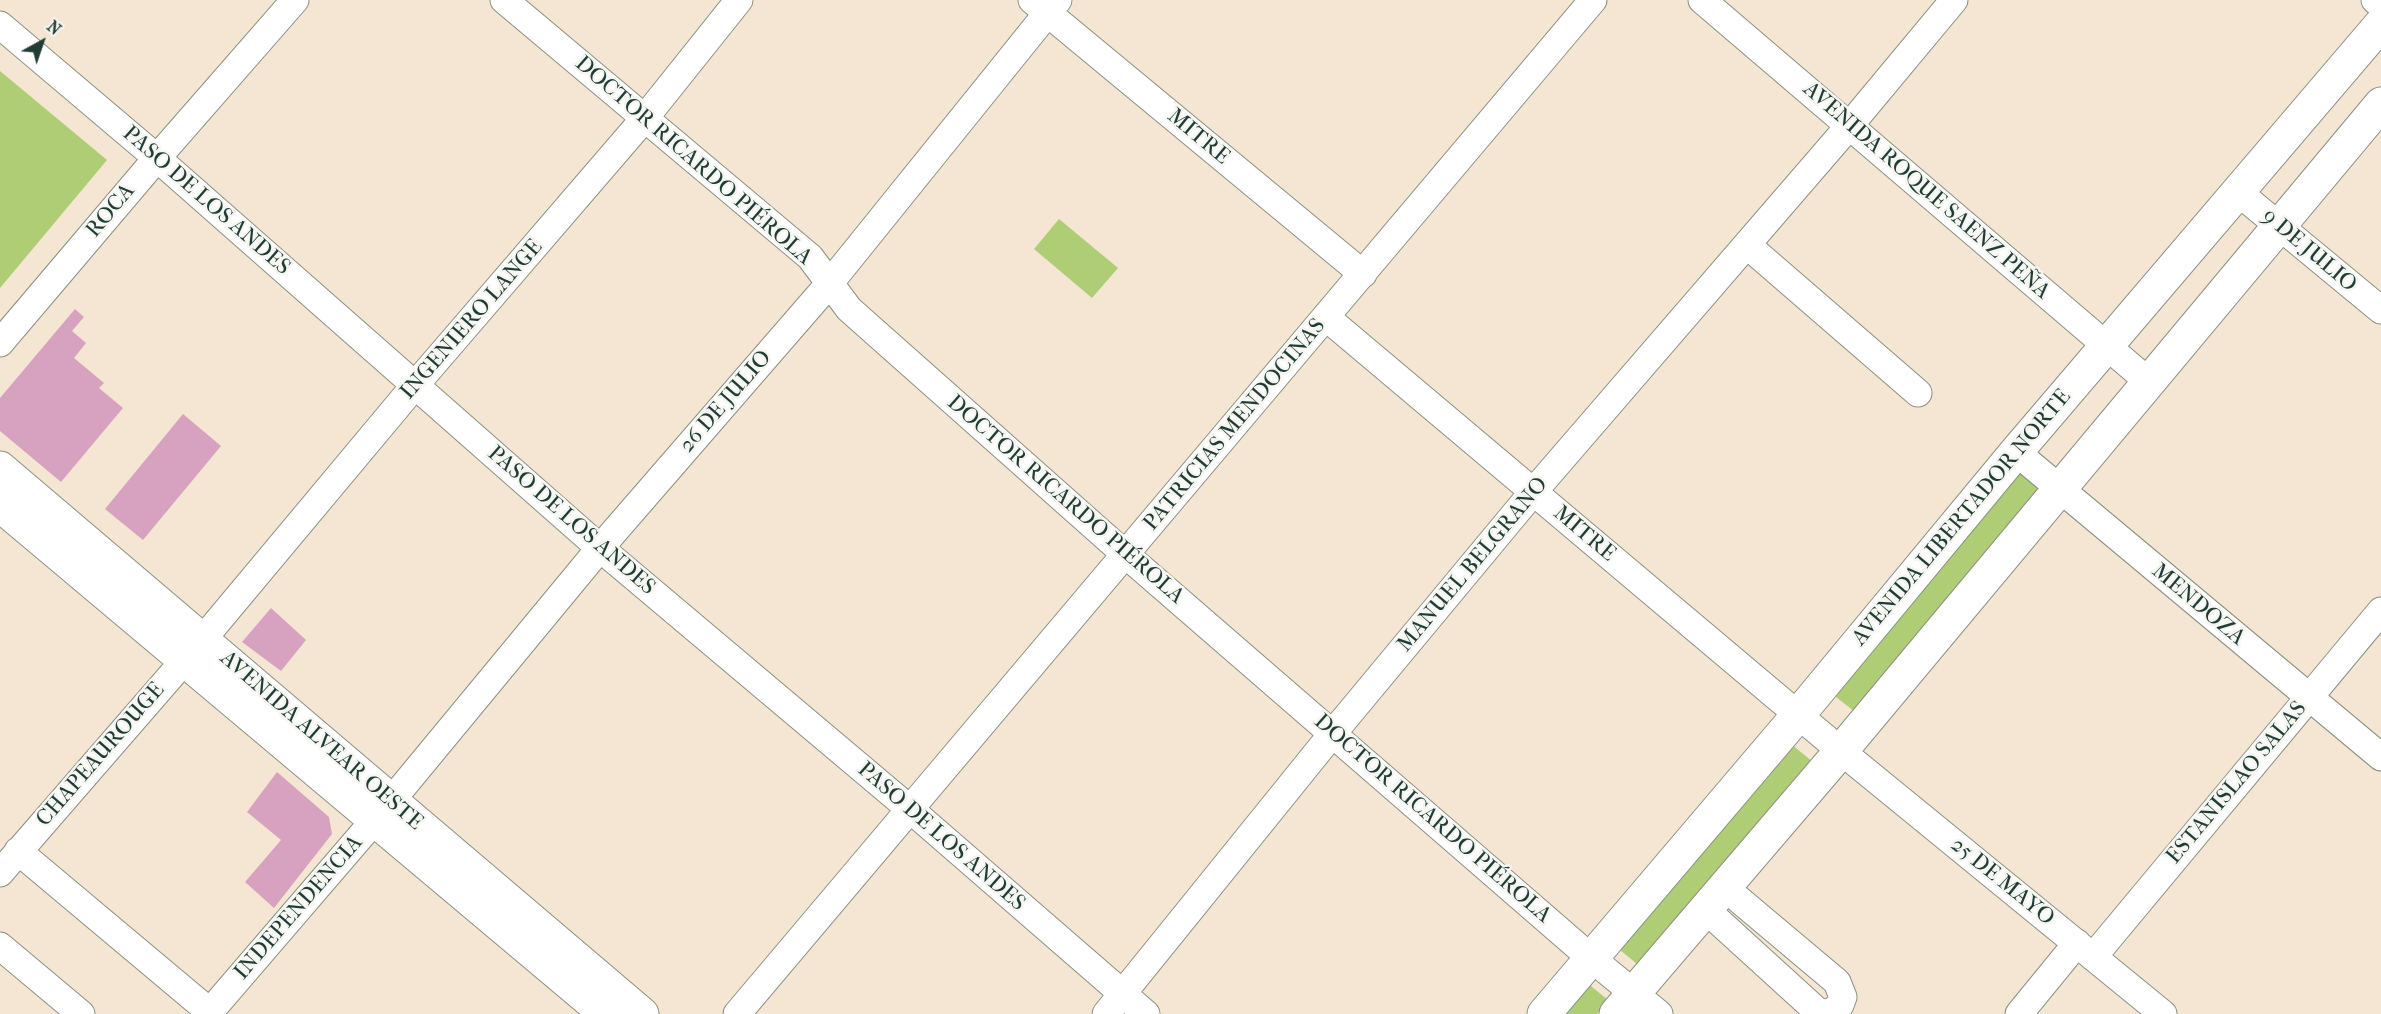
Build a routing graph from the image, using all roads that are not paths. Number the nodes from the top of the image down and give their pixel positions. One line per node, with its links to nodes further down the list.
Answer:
1 (295, 0): 15 (street, ROCA)
2 (504, 0): 13 (street, DOCTOR RICARDO PIÉROLA)
3 (739, 0): 13 (street, INGENIERO LANGE)
4 (1593, 0): 19 (street, PATRICIAS MENDOCINAS)
5 (1702, 0): 14 (street, AVENIDA ROQUE SAENZ PEÑA)
6 (1954, 0): 14 (street, MANUEL BELGRANO)
7 (2375, 0): 9 (street)
8 (1046, 4): 19 (street, MITRE); 20 (street, 26 DE JULIO)
9 (2381, 5)
10 (2381, 24): 16 (main road, AVENIDA LIBERTADOR NORTE)
11 (0, 25): 15 (street, PASO DE LOS ANDES)
12 (2381, 104): 17 (main road)
13 (644, 119): 20 (street, DOCTOR RICARDO PIÉROLA); 26 (street, INGENIERO LANGE)
14 (1851, 125): 18 (street, MANUEL BELGRANO); 24 (street, AVENIDA ROQUE SAENZ PEÑA)
15 (157, 158): 23 (street, ROCA); 26 (street, PASO DE LOS ANDES)
16 (2238, 192): 17 (street, 9 DE JULIO); 24 (main road, AVENIDA LIBERTADOR NORTE)
17 (2278, 225): 21 (street, 9 DE JULIO); 25 (main road)
18 (1747, 245): 27 (street); 31 (street, MANUEL BELGRANO)
19 (1363, 274): 22 (street, PATRICIAS MENDOCINAS)
20 (829, 284): 33 (street, 26 DE JULIO); 34 (street, DOCTOR RICARDO PIÉROLA)
21 (2381, 310)
22 (1327, 318): 31 (street, MITRE); 34 (street, PATRICIAS MENDOCINAS)
23 (0, 343)
24 (2106, 346): 25 (street, AVENIDA ROQUE SAENZ PEÑA); 28 (main road, AVENIDA LIBERTADOR NORTE)
25 (2149, 382): 30 (main road)
26 (416, 384): 33 (street, PASO DE LOS ANDES); 36 (street, INGENIERO LANGE)
27 (1918, 393)
28 (2016, 452): 30 (street, MENDOZA); 38 (main road, AVENIDA LIBERTADOR NORTE)
29 (0, 468): 36 (main road, AVENIDA ALVEAR OESTE)
30 (2059, 489): 37 (street, MENDOZA); 40 (main road)
31 (1534, 491): 38 (street, MITRE); 39 (street, MANUEL BELGRANO)
32 (0, 505): 36 (main road, AVENIDA ALVEAR OESTE)
33 (600, 548): 42 (street, 26 DE JULIO); 43 (street, PASO DE LOS ANDES)
34 (1125, 554): 39 (street, DOCTOR RICARDO PIÉROLA); 43 (street, PATRICIAS MENDOCINAS)
35 (2381, 611): 37 (street, ESTANISLAO SALAS)
36 (194, 649): 42 (main road, AVENIDA ALVEAR OESTE); 44 (street, CHAPEAUROUGE)
37 (2308, 696): 41 (street, MENDOZA); 48 (street, ESTANISLAO SALAS)
38 (1799, 714): 40 (street, MITRE); 49 (main road, AVENIDA LIBERTADOR NORTE)
39 (1333, 733): 49 (street, DOCTOR RICARDO PIÉROLA); 51 (street, MANUEL BELGRANO)
40 (1841, 751): 46 (main road); 48 (street, 25 DE MAYO)
41 (2381, 757)
42 (383, 810): 52 (street, INDEPENDENCIA); 54 (main road, AVENIDA ALVEAR OESTE); 55 (main road, AVENIDA ALVEAR OESTE)
43 (911, 810): 51 (street, PASO DE LOS ANDES); 56 (street, PATRICIAS MENDOCINAS)
44 (18, 851): 45 (street, CHAPEAUROUGE); 52 (street)
45 (0, 873)
46 (1715, 898): 46 (street); 50 (main road)
47 (0, 946): 53 (street)
48 (2085, 950): 60 (street, ESTANISLAO SALAS); 61 (street, 25 DE MAYO)
49 (1591, 958): 50 (street, DOCTOR RICARDO PIÉROLA); 58 (main road, AVENIDA LIBERTADOR NORTE)
50 (1625, 1003): 59 (street, DOCTOR RICARDO PIÉROLA)
51 (1114, 1004): 57 (street, PASO DE LOS ANDES)
52 (209, 1013)
53 (81, 1014)
54 (606, 1014)
55 (642, 1014)
56 (737, 1014)
57 (1146, 1014)
58 (1544, 1014)
59 (1659, 1014)
60 (2019, 1014)
61 (2163, 1014)

